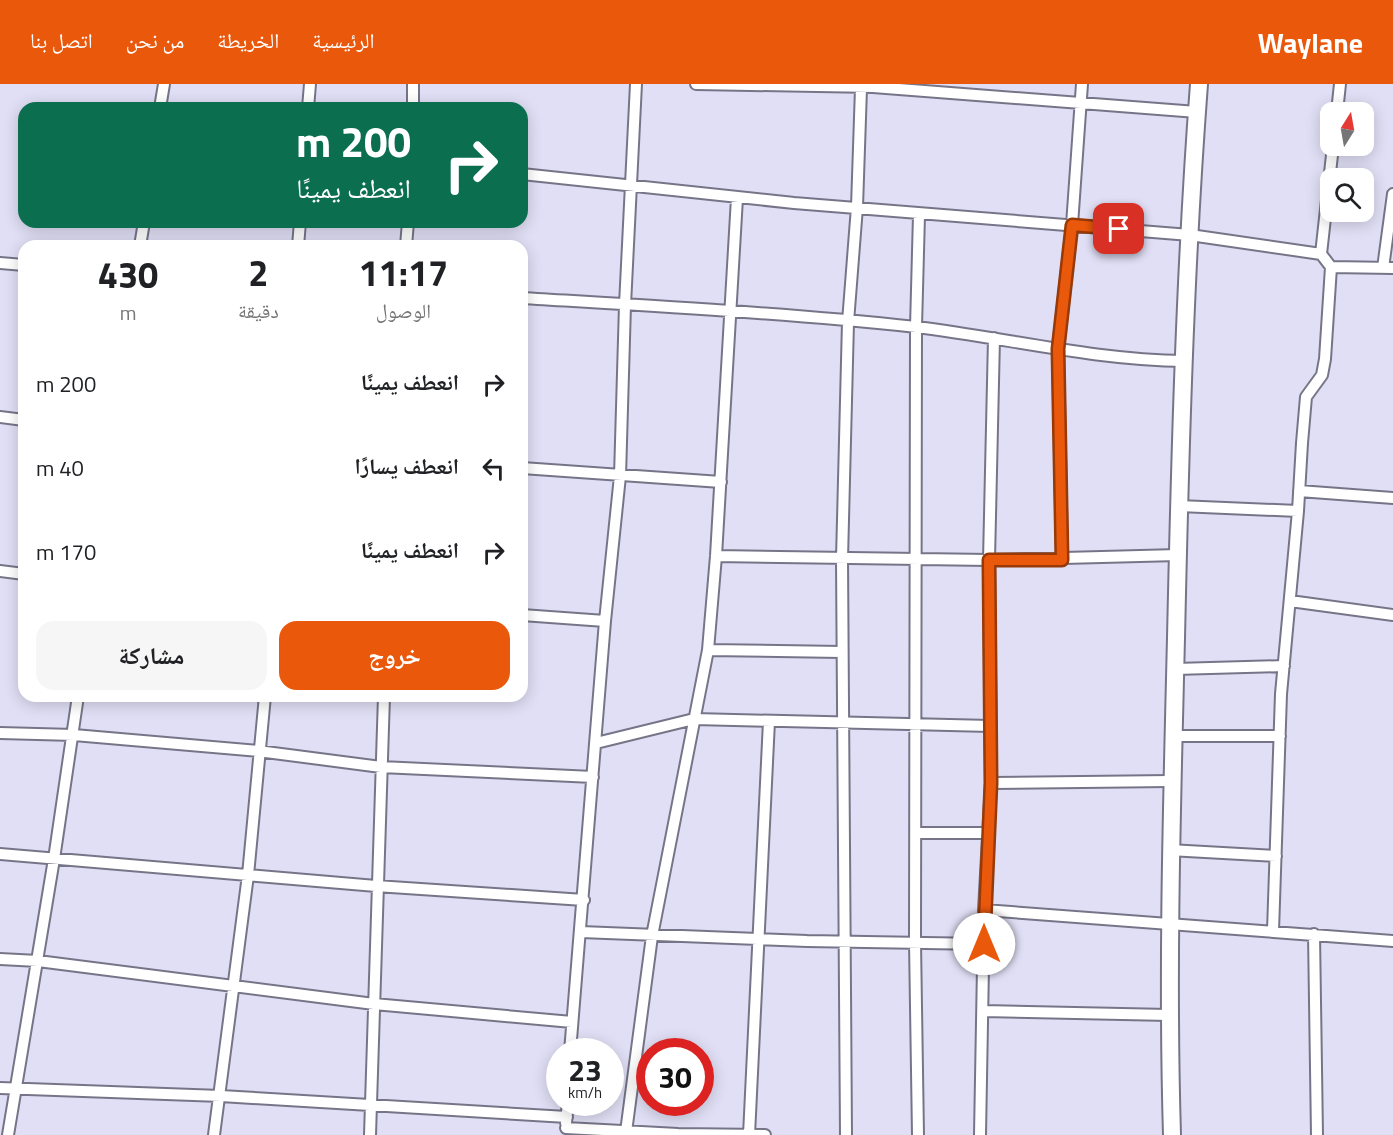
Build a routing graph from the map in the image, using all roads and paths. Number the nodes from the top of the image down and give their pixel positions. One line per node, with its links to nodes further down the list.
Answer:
1 (164, 84): 11 (street)
2 (310, 84): 12 (street)
3 (413, 84): 13 (street)
4 (636, 84): 19 (street)
5 (696, 84): 10 (street)
6 (1082, 84): 15 (street)
7 (1199, 84): 16 (main road)
8 (1340, 84): 14 (street)
9 (873, 86): 10 (street); 15 (street)
10 (861, 88): 22 (street)
11 (161, 102)
12 (308, 102)
13 (413, 102)
14 (1338, 102)
15 (1080, 103): 16 (street); 24 (street)
16 (1197, 112): 25 (main road)
17 (1332, 156): 26 (street)
18 (528, 175): 19 (street)
19 (631, 187): 21 (street); 32 (street)
20 (1393, 194): 30 (street)
21 (737, 198): 22 (street); 33 (street)
22 (857, 207): 23 (street); 34 (street)
23 (919, 215): 24 (street); 35 (street)
24 (1072, 225): 25 (street); 37 (street)
25 (1190, 235): 26 (street); 38 (main road)
26 (1321, 254): 29 (street)
27 (0, 263): 28 (street)
28 (18, 264)
29 (1331, 267): 30 (street); 44 (street)
30 (1388, 268)
31 (528, 298): 32 (street)
32 (625, 305): 33 (street); 42 (street)
33 (731, 311): 34 (street); 43 (street)
34 (849, 322): 35 (street); 50 (street)
35 (916, 327): 36 (street); 51 (street)
36 (994, 338): 37 (street); 52 (street)
37 (1058, 349): 38 (street); 53 (street)
38 (1185, 361): 46 (main road)
39 (0, 417): 40 (street)
40 (18, 419)
41 (528, 468): 42 (street)
42 (620, 476): 43 (street); 59 (street)
43 (721, 482): 49 (street)
44 (1299, 491): 45 (street); 47 (street)
45 (1393, 498)
46 (1179, 506): 47 (street); 48 (main road)
47 (1298, 511): 56 (street)
48 (1178, 555): 53 (street); 63 (main road)
49 (716, 556): 50 (street); 60 (street)
50 (842, 559): 51 (street); 61 (street)
51 (916, 559): 52 (street); 70 (street)
52 (989, 560): 53 (street); 71 (street)
53 (1062, 560)
54 (0, 571): 55 (street)
55 (18, 573)
56 (1290, 601): 58 (street); 62 (street)
57 (528, 615): 59 (street)
58 (1393, 615)
59 (605, 621): 76 (street)
60 (708, 650): 61 (street); 67 (street)
61 (842, 652): 69 (street)
62 (1284, 666): 63 (street); 75 (street)
63 (1175, 669): 74 (main road)
64 (77, 702): 73 (street)
65 (263, 702): 77 (street)
66 (384, 702): 78 (street)
67 (694, 719): 68 (street); 76 (street); 96 (street)
68 (769, 721): 69 (street); 97 (street)
69 (843, 725): 70 (street); 99 (street)
70 (916, 726): 71 (street); 82 (street)
71 (991, 726): 81 (street)
72 (0, 733): 73 (street)
73 (74, 735): 77 (street); 87 (street)
74 (1172, 736): 75 (street); 80 (main road)
75 (1280, 736): 86 (street)
76 (596, 743): 79 (street)
77 (258, 751): 78 (street); 88 (street)
78 (381, 768): 79 (street); 89 (street)
79 (593, 777): 90 (street)
80 (1170, 781): 81 (street); 84 (main road)
81 (991, 783): 83 (street)
82 (916, 833): 83 (street); 100 (street)
83 (987, 833): 91 (street)
84 (1169, 850): 86 (street); 92 (main road)
85 (0, 854): 87 (street)
86 (1276, 856): 94 (street)
87 (54, 859): 88 (street); 103 (street)
88 (248, 875): 89 (street); 104 (street)
89 (376, 886): 90 (street); 105 (street)
90 (585, 900): 93 (street)
91 (984, 910): 92 (street); 101 (street)
92 (1168, 925): 94 (street); 107 (main road)
93 (581, 932): 96 (street); 108 (street)
94 (1273, 932): 95 (street)
95 (1314, 934): 98 (street); 126 (street)
96 (652, 936): 97 (street); 115 (street)
97 (760, 939): 99 (street); 120 (street)
98 (1393, 940)
99 (844, 942): 100 (street); 122 (street)
100 (915, 942): 101 (street); 123 (street)
101 (984, 944): 106 (street)
102 (0, 959): 103 (street)
103 (38, 961): 104 (street); 111 (street)
104 (234, 988): 105 (street); 112 (street)
105 (374, 1004): 108 (street); 113 (street)
106 (983, 1011): 107 (street); 124 (street)
107 (1169, 1015): 125 (main road)
108 (572, 1022): 109 (street)
109 (571, 1038)
110 (0, 1089): 111 (street)
111 (16, 1090): 112 (street); 116 (street)
112 (221, 1096): 113 (street); 117 (street)
113 (372, 1106): 114 (street); 118 (street)
114 (566, 1127): 115 (street)
115 (626, 1132): 119 (street)
116 (8, 1135)
117 (214, 1135)
118 (370, 1135)
119 (678, 1135): 120 (street)
120 (749, 1135): 121 (street)
121 (765, 1135)
122 (846, 1135)
123 (918, 1135)
124 (980, 1135)
125 (1172, 1135)
126 (1317, 1135)

